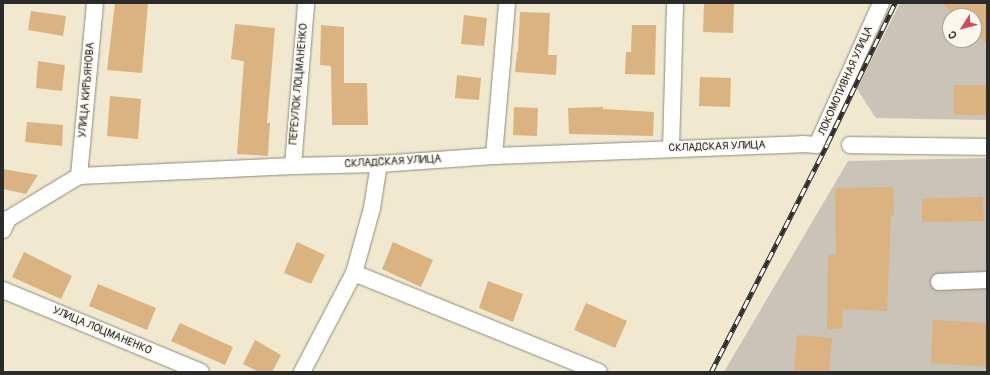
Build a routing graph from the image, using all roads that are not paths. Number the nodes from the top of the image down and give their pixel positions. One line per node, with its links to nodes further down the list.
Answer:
1 (95, 3): 13 (street, УЛИЦА КИРЬЯНОВА)
2 (306, 3): 12 (street, ПЕРЕУЛОК ЛОЦМАНЕНКО)
3 (508, 3): 10 (street)
4 (675, 3): 9 (street)
5 (881, 3): 6 (street, ЛОКОМОТИВНАЯ УЛИЦА)
6 (802, 144): 9 (street, СКЛАДСКАЯ УЛИЦА)
7 (850, 144): 8 (street)
8 (987, 147)
9 (671, 149): 10 (street, СКЛАДСКАЯ УЛИЦА)
10 (494, 156): 11 (street, СКЛАДСКАЯ УЛИЦА)
11 (379, 164): 12 (street, СКЛАДСКАЯ УЛИЦА); 15 (street)
12 (293, 166): 13 (street, СКЛАДСКАЯ УЛИЦА)
13 (79, 176): 14 (street, СКЛАДСКАЯ УЛИЦА)
14 (3, 230)
15 (354, 273): 20 (street); 21 (street)
16 (987, 280): 17 (street)
17 (939, 282)
18 (3, 290): 19 (street, УЛИЦА ЛОЦМАНЕНКО)
19 (201, 372)
20 (302, 372)
21 (599, 372)

